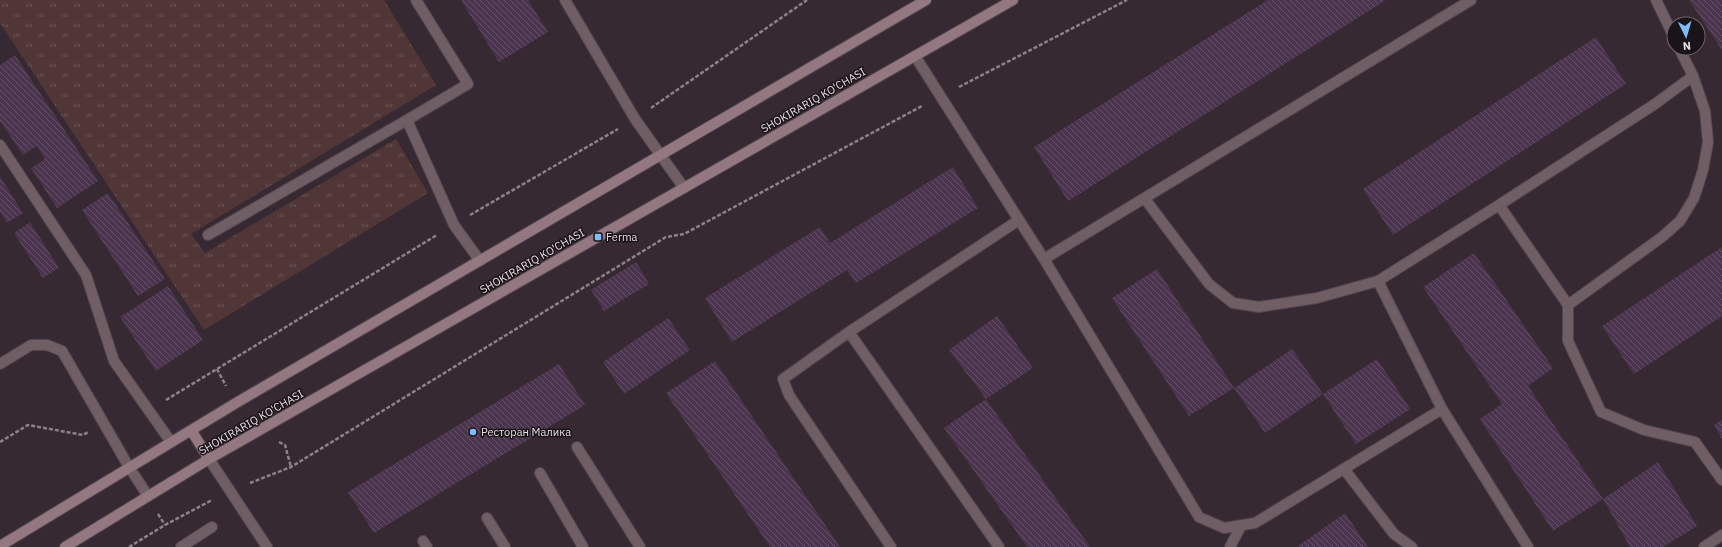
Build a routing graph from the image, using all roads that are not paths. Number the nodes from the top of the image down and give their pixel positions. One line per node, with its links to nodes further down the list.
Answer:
1 (416, 0): 11 (street)
2 (565, 0): 13 (street)
3 (926, 0): 13 (main road)
4 (1013, 0): 8 (main road, SHOKIRARIQ KO'CHASI)
5 (1471, 0): 15 (street)
6 (1656, 0): 7 (street)
7 (1666, 21)
8 (915, 56): 14 (main road, SHOKIRARIQ KO'CHASI); 17 (street)
9 (1683, 56): 10 (street)
10 (1693, 76): 16 (street); 22 (street)
11 (407, 120): 18 (street); 20 (street)
12 (0, 145): 27 (street)
13 (661, 155): 14 (street); 20 (main road)
14 (684, 188): 29 (main road, SHOKIRARIQ KO'CHASI)
15 (1145, 199): 19 (street); 21 (street)
16 (1498, 205): 21 (street); 22 (street)
17 (1019, 220): 19 (street); 23 (street)
18 (208, 235)
19 (1044, 259): 36 (street)
20 (480, 261): 26 (main road)
21 (1378, 281): 25 (street)
22 (1568, 305): 33 (street)
23 (849, 332): 46 (street); 47 (street)
24 (0, 364): 30 (street)
25 (1442, 409): 31 (street); 50 (street)
26 (191, 430): 27 (main road); 29 (main road)
27 (170, 442): 30 (main road)
28 (577, 447): 45 (street)
29 (209, 459): 34 (main road, SHOKIRARIQ KO'CHASI); 42 (street)
30 (129, 467): 34 (street); 39 (main road)
31 (1344, 469): 36 (street); 49 (street)
32 (540, 473): 44 (street)
33 (1722, 480)
34 (148, 496): 40 (main road, SHOKIRARIQ KO'CHASI)
35 (487, 518): 43 (street)
36 (1241, 526): 48 (street)
37 (212, 527): 41 (street)
38 (1722, 535): 51 (street)
39 (0, 546)
40 (65, 547)
41 (181, 547)
42 (267, 547)
43 (505, 547)
44 (583, 547)
45 (640, 547)
46 (891, 547)
47 (999, 547)
48 (1230, 547)
49 (1412, 547)
50 (1528, 547)
51 (1704, 547)

